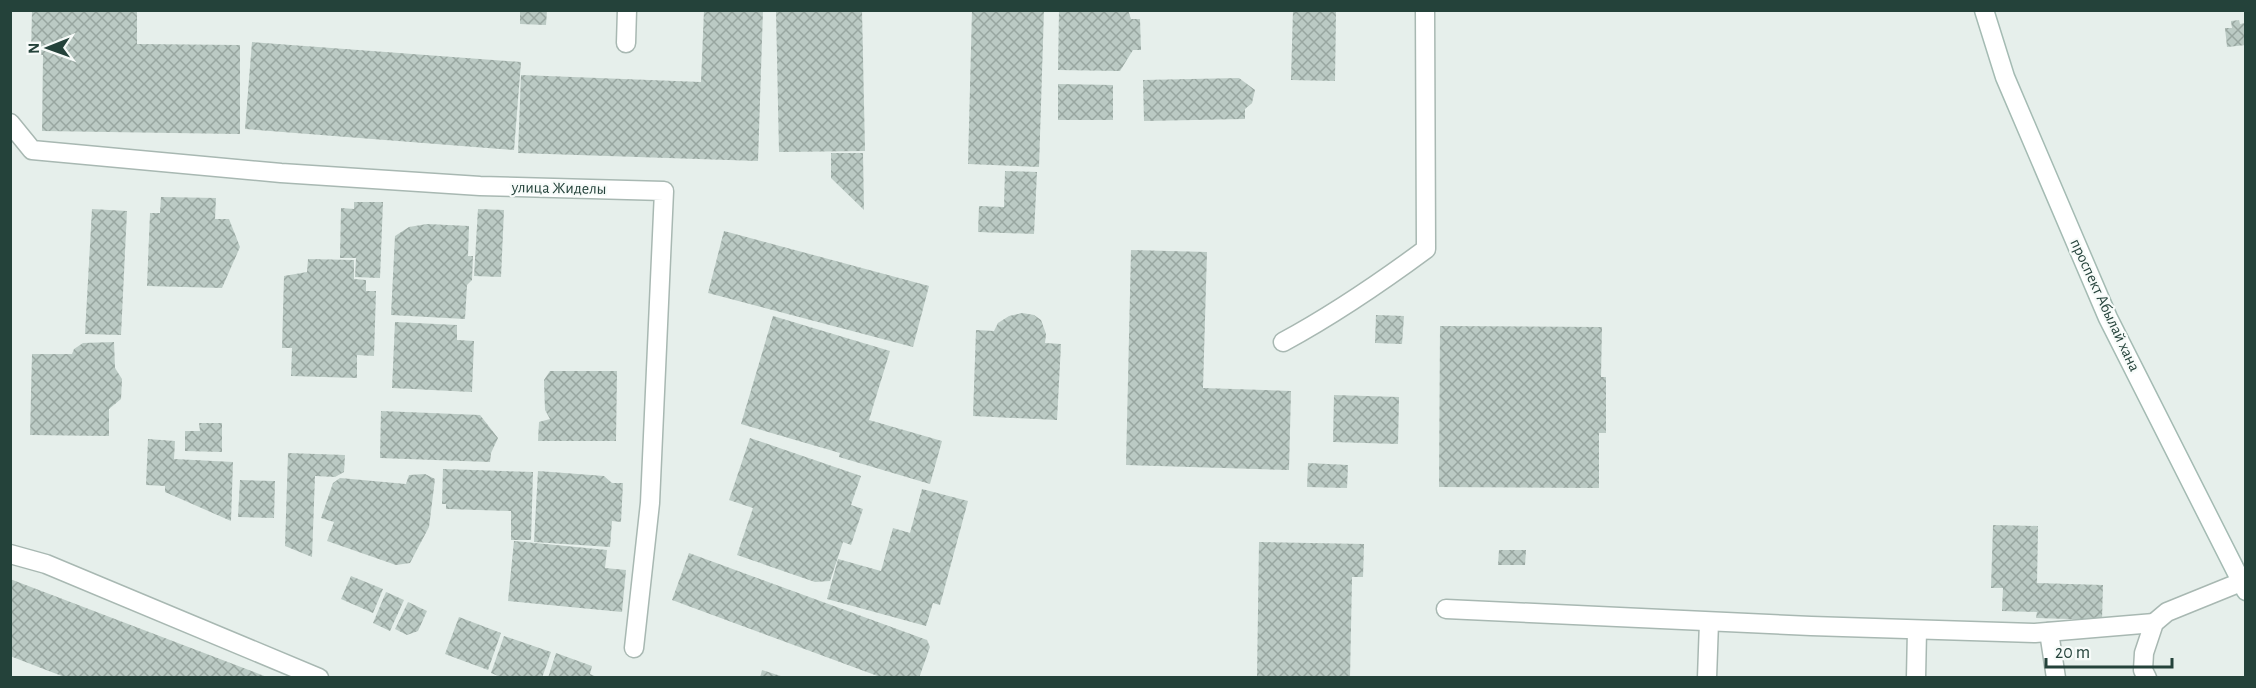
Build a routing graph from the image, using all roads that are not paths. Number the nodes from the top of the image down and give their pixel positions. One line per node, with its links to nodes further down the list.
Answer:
1 (627, 10): 4 (street)
2 (1425, 10): 6 (street)
3 (1984, 10): 8 (street, проспект Абылай хана)
4 (626, 43)
5 (10, 123): 14 (street, улица Жиделы)
6 (1283, 342)
7 (10, 554): 15 (street)
8 (2243, 587): 11 (street)
9 (1446, 609): 10 (street)
10 (1709, 622): 12 (street); 16 (street)
11 (2154, 623): 13 (street); 19 (street)
12 (1917, 630): 13 (street); 17 (street)
13 (2049, 632): 18 (street)
14 (634, 648)
15 (319, 678)
16 (1707, 678)
17 (1916, 678)
18 (2056, 678)
19 (2146, 678)

